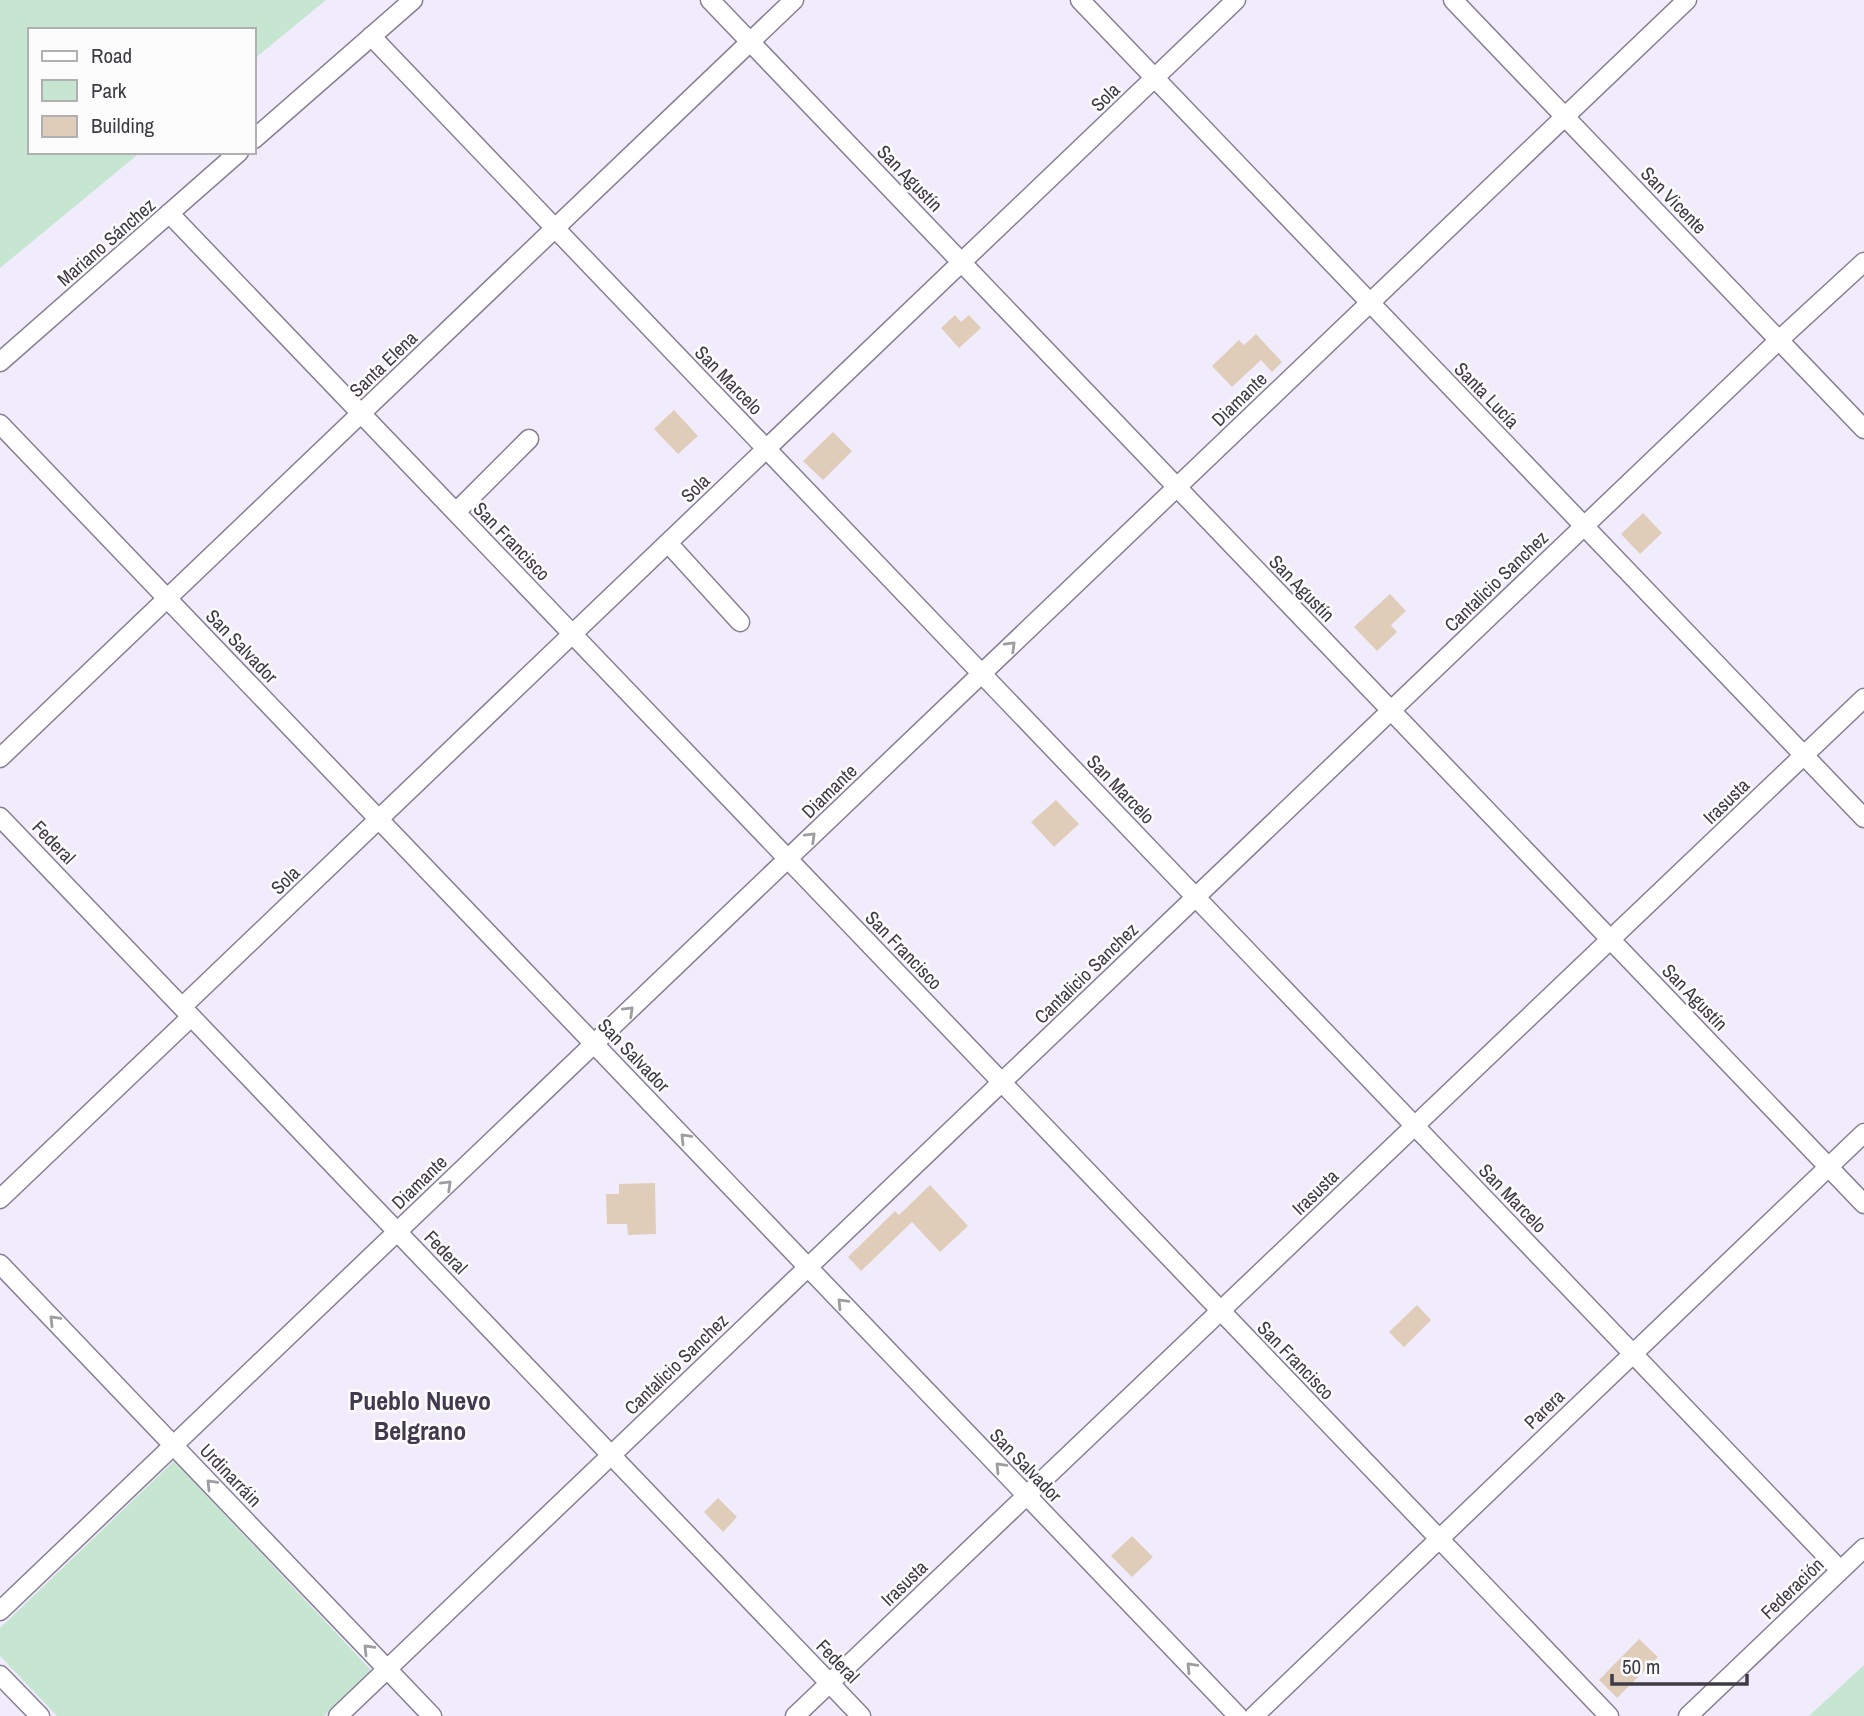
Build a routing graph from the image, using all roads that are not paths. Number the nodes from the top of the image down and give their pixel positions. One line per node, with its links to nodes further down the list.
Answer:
1 (412, 0): 8 (street)
2 (710, 0): 9 (street, San Agustín)
3 (794, 0): 9 (street, Santa Elena)
4 (1080, 0): 10 (street, Santa Lucía)
5 (1236, 0): 10 (street, Sola)
6 (1453, 0): 11 (street, San Vicente)
7 (1688, 0): 11 (street, Diamante)
8 (371, 37): 12 (street); 15 (street, San Marcelo)
9 (750, 42): 15 (street, Santa Elena); 16 (street, San Agustín)
10 (1155, 78): 16 (street, Sola); 18 (street, Santa Lucía)
11 (1565, 117): 18 (street, Diamante); 19 (street, San Vicente)
12 (256, 137)
13 (237, 154): 14 (street, Mariano Sánchez)
14 (169, 213): 20 (street, Mariano Sánchez); 21 (street, San Francisco)
15 (555, 229): 21 (street, Santa Elena); 25 (street, San Marcelo)
16 (962, 262): 25 (street, Sola); 26 (street, San Agustín)
17 (1864, 262): 19 (street, Cantalicio Sanchez)
18 (1370, 303): 26 (street, Diamante); 28 (street, Santa Lucía)
19 (1779, 340): 23 (street, San Vicente); 28 (street, Cantalicio Sanchez)
20 (0, 362)
21 (361, 414): 27 (street, San Francisco); 30 (street, Santa Elena)
22 (0, 424): 30 (street, San Salvador)
23 (1864, 429)
24 (529, 439): 27 (street)
25 (766, 449): 29 (street, Sola); 33 (street, San Marcelo)
26 (1177, 487): 33 (street, Diamante, one-way to 26); 35 (street, San Agustín)
27 (456, 512): 32 (street, San Francisco)
28 (1584, 526): 35 (street, Cantalicio Sanchez); 36 (street, Santa Lucía)
29 (668, 543): 31 (street); 32 (street, Sola)
30 (167, 598): 37 (street, Santa Elena); 40 (street, San Salvador)
31 (740, 622)
32 (572, 634): 40 (street, Sola); 41 (street, San Francisco)
33 (982, 674): 41 (street, Diamante, one-way to 33); 42 (street, San Marcelo)
34 (1864, 698): 36 (street, Irasusta)
35 (1391, 711): 42 (street, Cantalicio Sanchez); 43 (street, San Agustín)
36 (1804, 755): 39 (street, Santa Lucía); 43 (street, Irasusta)
37 (0, 758)
38 (0, 817): 44 (street, Federal)
39 (1864, 818)
40 (379, 819): 44 (street, Sola); 45 (street, San Salvador)
41 (788, 859): 45 (street, Diamante, one-way to 41); 46 (street, San Francisco)
42 (1196, 897): 46 (street, Cantalicio Sanchez); 47 (street, San Marcelo)
43 (1611, 940): 47 (street, Irasusta); 49 (street, San Agustín)
44 (187, 1012): 50 (street, Sola); 52 (street, Federal)
45 (594, 1044): 52 (street, Diamante, one-way to 45); 54 (street, San Salvador, one-way to 45)
46 (1002, 1082): 54 (street, Cantalicio Sanchez); 55 (street, San Francisco)
47 (1415, 1126): 55 (street, Irasusta); 56 (street, San Marcelo)
48 (1864, 1133): 49 (street, Parera)
49 (1828, 1167): 51 (street, San Agustín); 56 (street, Parera)
50 (0, 1199)
51 (1864, 1204)
52 (398, 1232): 57 (street, Diamante); 58 (street, Federal)
53 (0, 1264): 57 (street, Urdinarráin, one-way to 53)
54 (808, 1267): 58 (street, Cantalicio Sanchez); 59 (street, San Salvador, one-way to 54)
55 (1221, 1311): 59 (street, Irasusta); 60 (street, San Francisco)
56 (1633, 1354): 60 (street, Parera); 62 (street, San Marcelo)
57 (174, 1445): 63 (street, Diamante); 64 (street, Urdinarráin, one-way to 57)
58 (612, 1455): 64 (street, Cantalicio Sanchez); 66 (street, Federal)
59 (1027, 1495): 66 (street, Irasusta); 72 (street, San Salvador, one-way to 59)
60 (1439, 1539): 73 (street, Parera); 74 (street, San Francisco)
61 (1864, 1548): 62 (street, Federación)
62 (1840, 1570): 75 (street, Federación)
63 (0, 1611)
64 (387, 1669): 68 (street, Cantalicio Sanchez); 69 (street, Urdinarráin)
65 (0, 1675): 67 (street)
66 (830, 1683): 70 (street, Irasusta); 71 (street, Federal)
67 (40, 1716)
68 (338, 1716)
69 (432, 1716)
70 (795, 1716)
71 (861, 1716)
72 (1238, 1716)
73 (1254, 1716)
74 (1609, 1716)
75 (1688, 1716)

